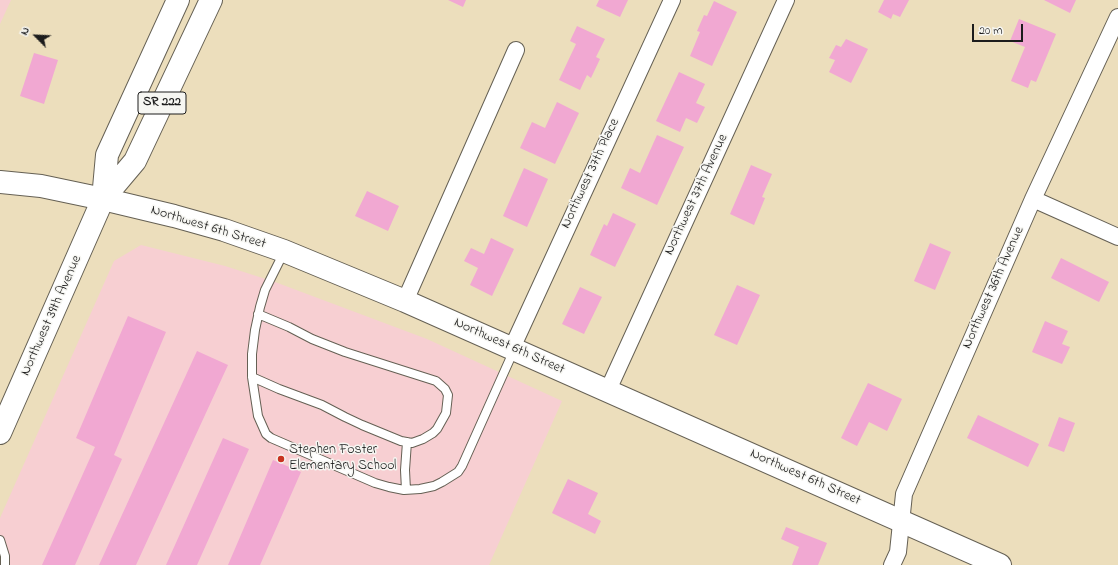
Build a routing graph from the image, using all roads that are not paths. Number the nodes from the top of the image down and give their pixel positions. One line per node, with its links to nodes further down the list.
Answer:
1 (178, 0): 8 (main road, Northwest 39th Avenue / SR 222)
2 (211, 0): 8 (main road, Northwest 39th Avenue / SR 222)
3 (672, 0): 14 (street, Northwest 37th Place)
4 (786, 0): 16 (street, Northwest 37th Avenue)
5 (1118, 17): 9 (street, Northwest 36th Avenue)
6 (516, 50): 12 (street)
7 (0, 182): 8 (main road, Northwest 6th Street)
8 (103, 199): 11 (main road, Northwest 6th Street); 17 (main road, Northwest 39th Avenue / SR 222)
9 (1033, 199): 10 (street); 20 (street, Northwest 36th Avenue)
10 (1118, 237)
11 (284, 251): 12 (main road, Northwest 6th Street); 13 (lane)
12 (405, 301): 14 (main road, Northwest 6th Street)
13 (258, 314): 15 (lane); 18 (lane)
14 (513, 348): 16 (main road, Northwest 6th Street); 19 (lane)
15 (252, 377): 18 (lane); 19 (lane)
16 (608, 390): 20 (main road, Northwest 6th Street)
17 (0, 433)
18 (407, 442): 19 (lane)
19 (406, 490)
20 (901, 522): 23 (street, Northwest 36th Avenue); 24 (main road, Northwest 6th Street)
21 (0, 540): 22 (lane)
22 (5, 565)
23 (892, 565)
24 (1000, 565)

